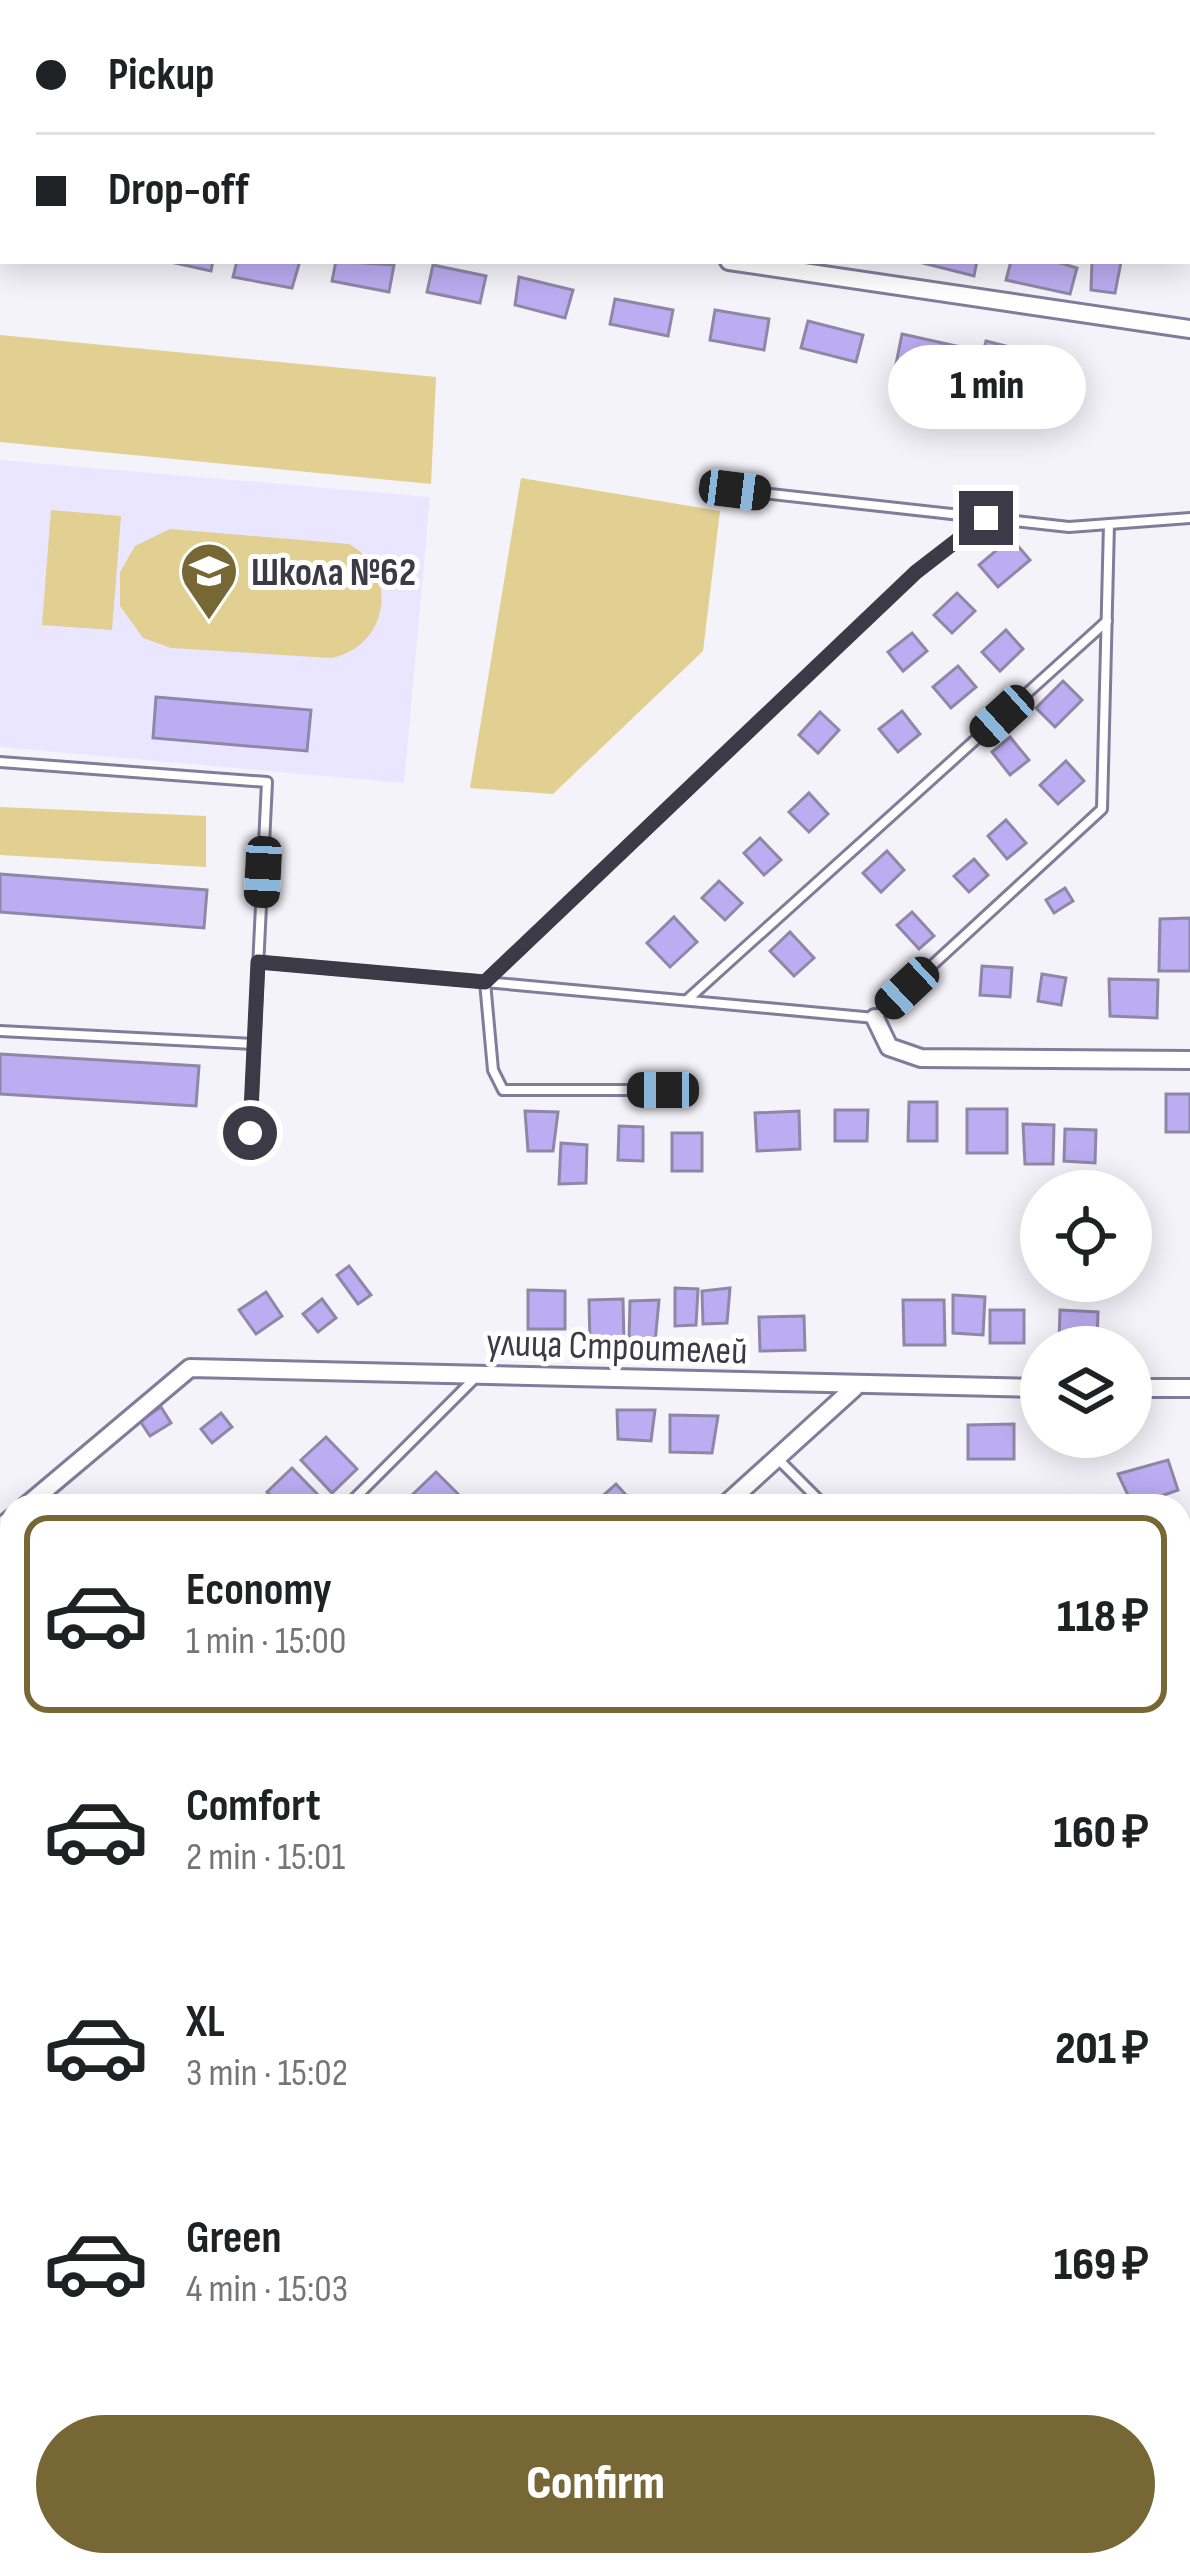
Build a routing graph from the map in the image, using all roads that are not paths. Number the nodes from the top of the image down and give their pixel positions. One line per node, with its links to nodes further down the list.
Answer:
1 (749, 264): 2 (street)
2 (1190, 329)
3 (735, 490): 4 (lane)
4 (986, 518): 6 (lane); 10 (lane)
5 (1190, 518): 6 (lane)
6 (1109, 524): 7 (lane)
7 (1106, 621): 11 (lane); 12 (lane)
8 (0, 762): 9 (lane)
9 (258, 962): 10 (lane); 14 (lane)
10 (485, 982): 11 (lane); 16 (lane)
11 (687, 1000): 12 (lane)
12 (875, 1018): 15 (street)
13 (0, 1031): 14 (lane)
14 (254, 1044): 17 (lane)
15 (1190, 1060)
16 (663, 1090)
17 (250, 1133)
18 (480, 1372): 19 (street, улица Строителей); 24 (street, улица Строителей); 25 (lane)
19 (854, 1388): 20 (street, улица Строителей); 23 (street)
20 (1020, 1388)
21 (1152, 1388): 22 (street)
22 (1190, 1388)
23 (777, 1458): 26 (street); 27 (lane)
24 (40, 1494)
25 (359, 1494)
26 (737, 1494)
27 (813, 1494)

